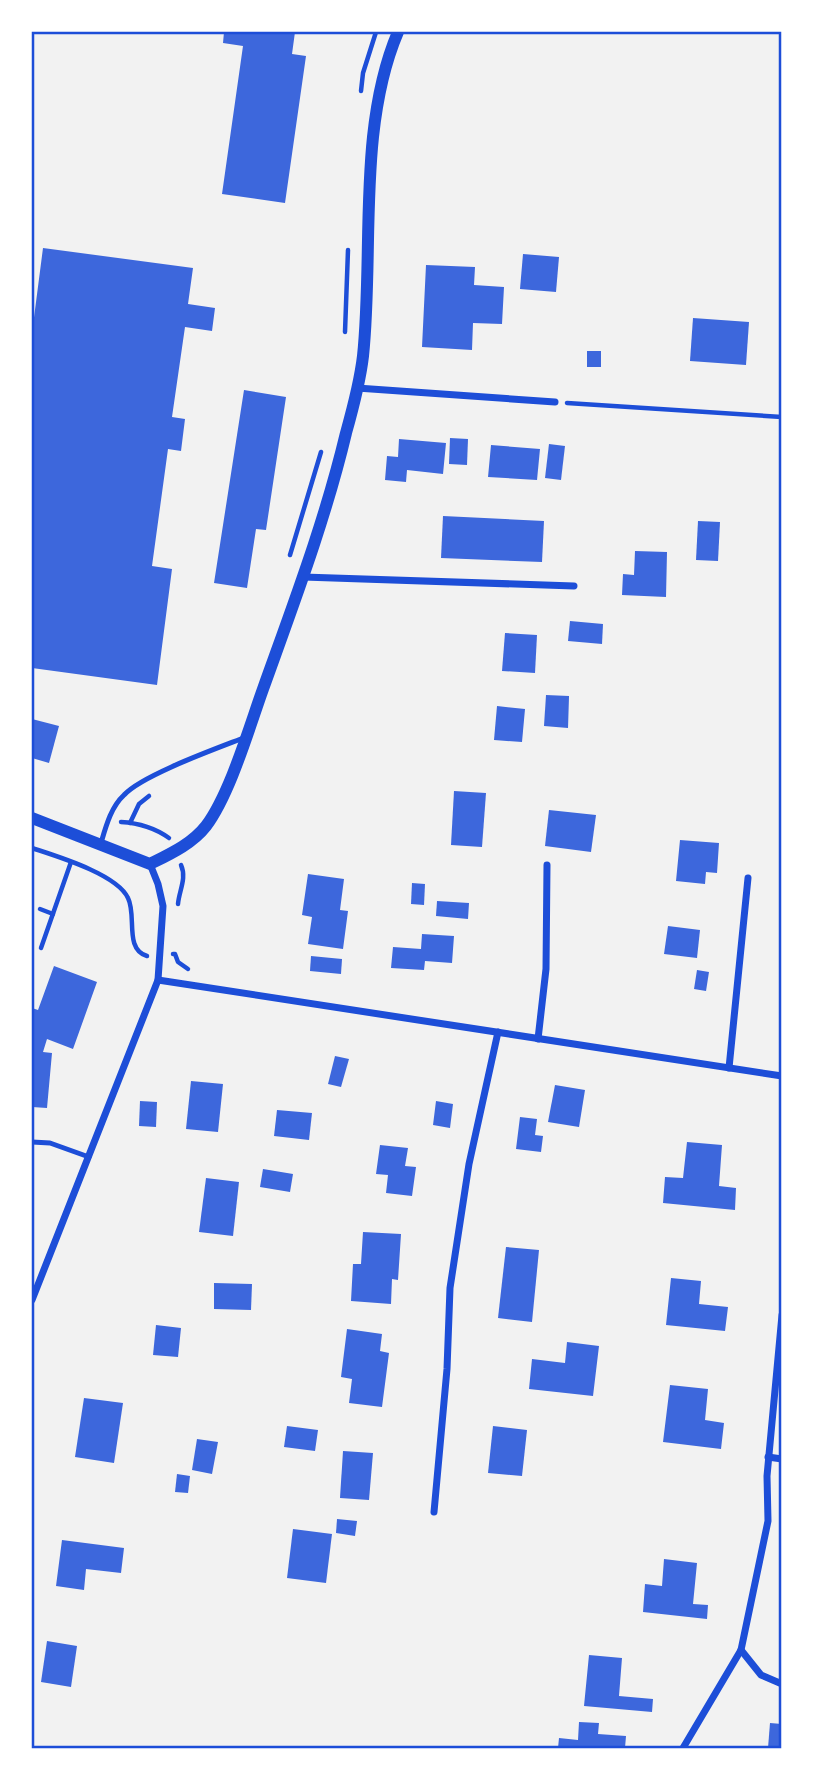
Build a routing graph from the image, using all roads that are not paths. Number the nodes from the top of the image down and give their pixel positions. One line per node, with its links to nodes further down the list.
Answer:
1 (398, 32): 2 (street)
2 (357, 388): 3 (street); 4 (street)
3 (555, 402)
4 (303, 577): 5 (street); 6 (street)
5 (574, 586)
6 (246, 737): 8 (lane); 9 (street)
7 (32, 818): 8 (street)
8 (101, 843): 9 (street)
9 (150, 864): 12 (street)
10 (547, 865): 14 (street)
11 (748, 878): 15 (street)
12 (158, 980): 13 (street); 18 (street)
13 (498, 1032): 14 (street); 23 (street)
14 (538, 1039): 15 (street)
15 (729, 1068): 16 (street)
16 (782, 1076)
17 (32, 1142): 18 (lane)
18 (90, 1157): 19 (street)
19 (32, 1300)
20 (782, 1315): 21 (street)
21 (768, 1457): 22 (street); 24 (street)
22 (782, 1459)
23 (434, 1512)
24 (741, 1650): 25 (street); 26 (street)
25 (782, 1684)
26 (683, 1748)

